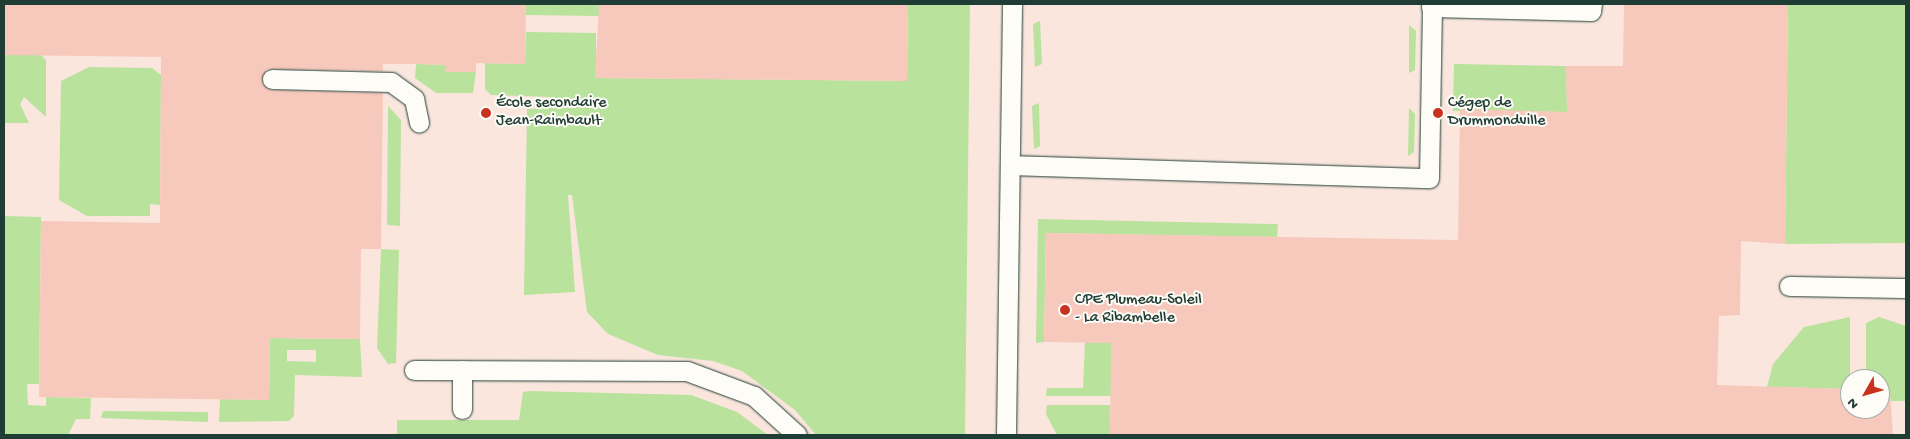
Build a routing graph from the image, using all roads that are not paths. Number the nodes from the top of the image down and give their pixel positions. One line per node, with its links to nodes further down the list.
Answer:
1 (1012, 4): 6 (lane)
2 (1592, 4): 3 (lane)
3 (1432, 6): 6 (lane)
4 (272, 79): 5 (lane)
5 (419, 122)
6 (1010, 165): 13 (lane)
7 (1789, 286): 8 (lane)
8 (1906, 288)
9 (414, 370): 10 (lane)
10 (462, 370): 11 (lane); 12 (lane)
11 (462, 409)
12 (797, 435)
13 (1006, 435)

